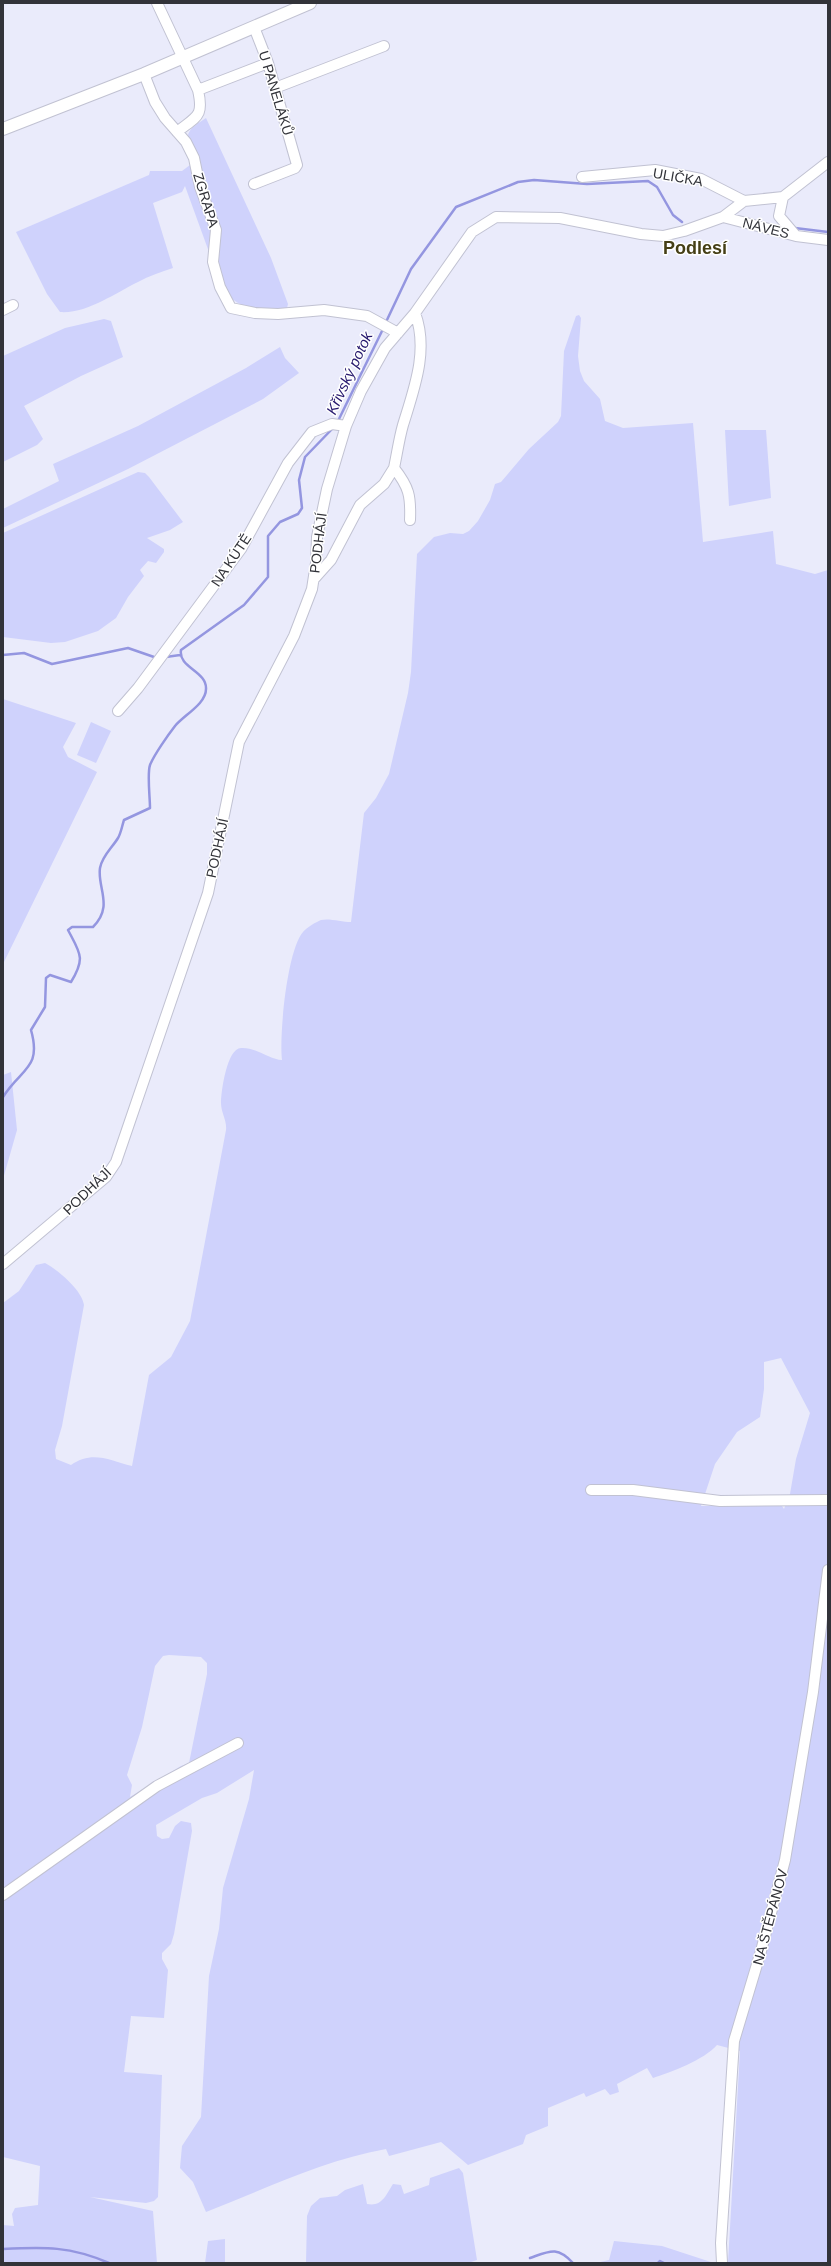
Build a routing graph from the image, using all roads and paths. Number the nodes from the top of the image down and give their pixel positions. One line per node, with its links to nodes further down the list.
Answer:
1 (158, 3): 5 (street)
2 (310, 3): 3 (street)
3 (254, 27): 5 (street); 6 (street, U PANELÁKŮ)
4 (384, 46): 8 (street)
5 (183, 56): 7 (street); 9 (street)
6 (268, 63): 8 (street, U PANELÁKŮ); 9 (street)
7 (144, 74): 10 (street); 11 (street, ZGRAPA)
8 (275, 88): 14 (street, U PANELÁKŮ)
9 (198, 90): 11 (street)
10 (3, 129)
11 (177, 132): 23 (street, ZGRAPA)
12 (828, 162): 15 (street)
13 (582, 177): 16 (street, ULIČKA)
14 (254, 184)
15 (784, 197): 16 (street, NÁVES); 18 (street, NÁVES)
16 (744, 202): 17 (street, NÁVES)
17 (723, 217): 18 (street, NÁVES); 22 (street, PODHÁJÍ)
18 (796, 236): 19 (street)
19 (828, 240)
20 (13, 305): 21 (street)
21 (3, 310)
22 (415, 313): 23 (street, PODHÁJÍ); 25 (street)
23 (398, 333): 24 (street, PODHÁJÍ)
24 (340, 425): 27 (street, PODHÁJÍ); 28 (street, NA KÚTĚ)
25 (394, 468): 26 (street); 27 (street)
26 (410, 520)
27 (314, 579): 29 (street, PODHÁJÍ)
28 (118, 711)
29 (3, 1264)
30 (591, 1490): 31 (street)
31 (828, 1500)
32 (828, 1570): 35 (street, NA ŠTĚPÁNOV)
33 (238, 1743): 34 (street)
34 (3, 1895)
35 (722, 2263)

